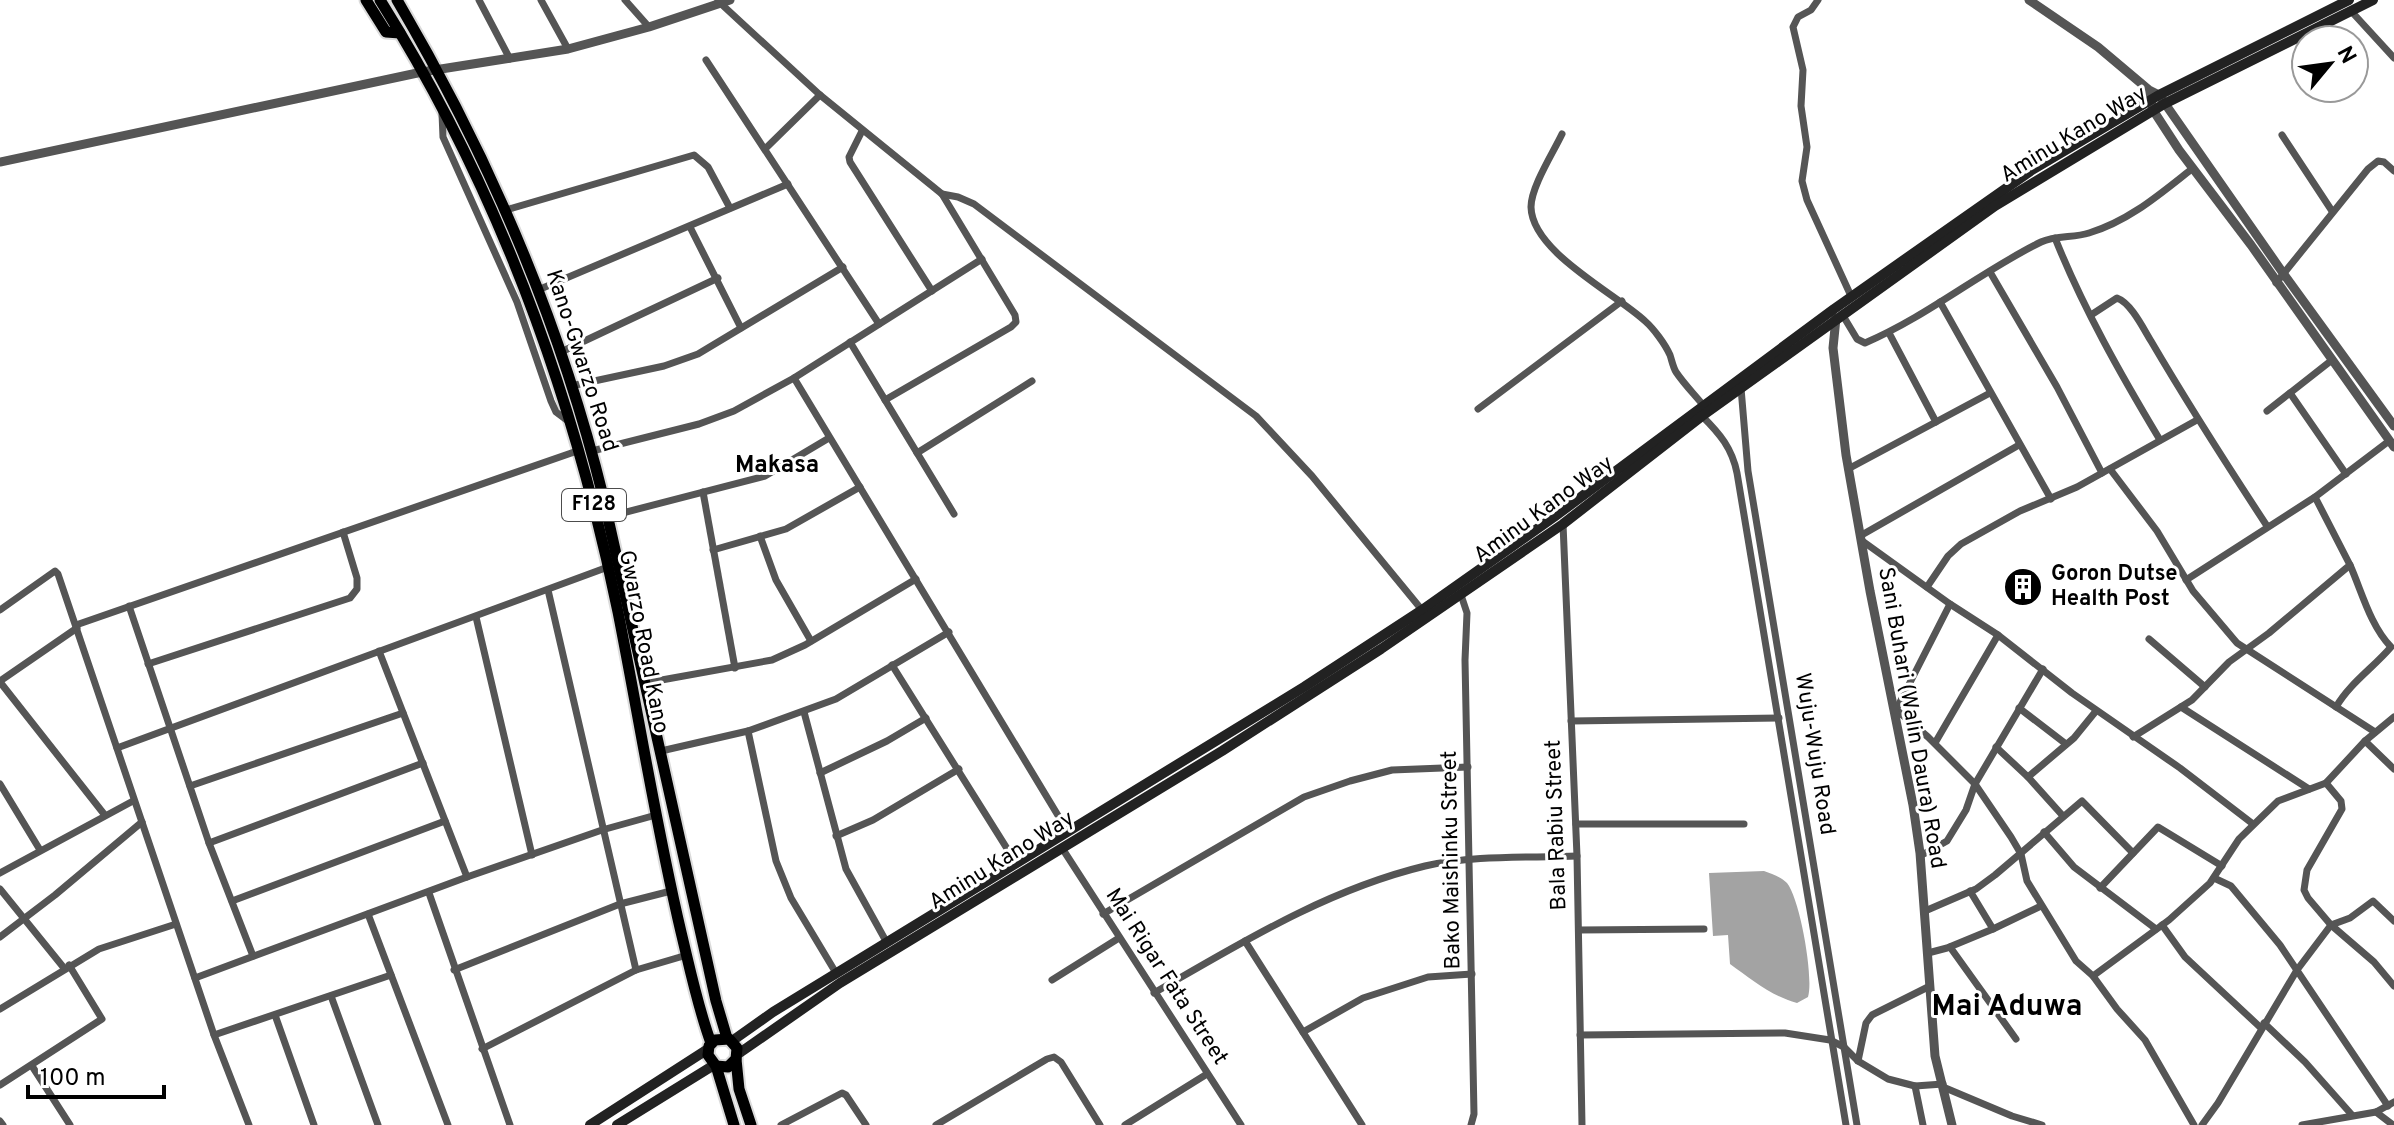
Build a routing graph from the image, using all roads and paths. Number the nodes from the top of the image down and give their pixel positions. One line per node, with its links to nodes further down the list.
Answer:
1 (366, 0): 13 (main road)
2 (380, 0): 13 (main road, Gwarzo Road Kano / F128)
3 (397, 0): 18 (main road, Kano-Gwarzo Road / F128)
4 (479, 0): 16 (street)
5 (541, 0): 14 (street)
6 (625, 0): 12 (street)
7 (1818, 0): 44 (street)
8 (2029, 0): 21 (street)
9 (2373, 0): 11 (main road, Aminu Kano Way)
10 (723, 1): 12 (street); 20 (street)
11 (2350, 6): 15 (street); 21 (main road, Aminu Kano Way)
12 (649, 27): 14 (street)
13 (400, 33): 19 (main road, Gwarzo Road Kano / F128)
14 (568, 49): 16 (street)
15 (2394, 58)
16 (510, 59): 18 (street)
17 (706, 60): 25 (street)
18 (438, 70): 19 (street); 32 (main road, Kano-Gwarzo Road / F128)
19 (422, 72): 26 (street); 72 (main road, Gwarzo Road Kano / F128)
20 (820, 95): 22 (street); 25 (street)
21 (2155, 100): 27 (street); 39 (street); 44 (main road, Aminu Kano Way); 48 (main road, Aminu Kano Way)
22 (862, 131): 30 (street); 43 (street)
23 (1562, 134): 45 (street, Wuju-Wuju Road)
24 (2282, 135): 33 (street)
25 (766, 148): 29 (street)
26 (0, 162)
27 (2193, 168): 35 (street); 41 (street)
28 (2394, 171): 33 (street)
29 (788, 184): 31 (street); 37 (street)
30 (942, 194): 36 (street); 99 (street)
31 (730, 208): 32 (street); 34 (street)
32 (506, 210): 42 (main road, Kano-Gwarzo Road / F128)
33 (2332, 211): 39 (street)
34 (690, 227): 40 (street); 42 (street)
35 (2055, 238): 38 (street); 47 (street)
36 (982, 259): 43 (street); 61 (street)
37 (843, 267): 49 (street); 50 (street)
38 (1990, 272): 46 (street); 75 (street)
39 (2283, 273): 41 (street); 67 (street)
40 (718, 278): 50 (street); 53 (street)
41 (2276, 283): 54 (street)
42 (538, 290): 53 (main road, Kano-Gwarzo Road / F128)
43 (932, 291): 49 (street)
44 (1851, 296): 63 (main road, Aminu Kano Way)
45 (1622, 301): 62 (street); 63 (street, Wuju-Wuju Road)
46 (1940, 302): 51 (street); 59 (street)
47 (2091, 315): 65 (street); 69 (street)
48 (1839, 316): 51 (street); 58 (main road, Aminu Kano Way); 74 (street, Sani Buhari (Walin Daura) Road)
49 (879, 324): 52 (street)
50 (741, 328): 57 (street)
51 (1889, 333): 66 (street)
52 (850, 342): 55 (street); 61 (street)
53 (561, 352): 57 (main road, Kano-Gwarzo Road / F128)
54 (2332, 360): 60 (street); 70 (street)
55 (794, 378): 68 (street); 72 (street)
56 (1032, 381): 73 (street)
57 (571, 386): 72 (main road, Kano-Gwarzo Road / F128)
58 (1741, 388): 63 (main road, Aminu Kano Way); 229 (street, Wuju-Wuju Road)
59 (1990, 393): 66 (street); 71 (street)
60 (2290, 393): 64 (street); 76 (street)
61 (885, 400): 73 (street)
62 (1478, 409)
63 (1703, 410): 83 (main road, Aminu Kano Way); 99 (main road, Aminu Kano Way); 126 (street, Wuju-Wuju Road)
64 (2267, 411)
65 (2197, 420): 69 (street); 84 (street)
66 (1936, 422): 74 (street)
67 (2394, 426)
68 (829, 438): 77 (street); 78 (street)
69 (2160, 440): 75 (street)
70 (2392, 444): 76 (street)
71 (2019, 445): 80 (street); 87 (street)
72 (586, 450): 82 (main road, Kano-Gwarzo Road / F128); 85 (street); 90 (main road, Gwarzo Road Kano / F128)
73 (917, 453): 81 (street)
74 (1848, 469): 87 (street, Sani Buhari (Walin Daura) Road)
75 (2106, 471): 80 (street); 92 (street)
76 (2346, 474): 79 (street)
77 (860, 487): 86 (street); 91 (street)
78 (703, 492): 82 (street); 88 (street)
79 (2315, 497): 84 (street); 89 (street)
80 (2051, 499): 93 (street)
81 (954, 514)
82 (607, 517): 115 (main road, Kano-Gwarzo Road / F128)
83 (1563, 524): 95 (main road, Aminu Kano Way); 127 (street, Bala Rabiu Street)
84 (2267, 526): 92 (street)
85 (343, 532): 97 (street); 110 (street)
86 (760, 536): 88 (street); 106 (street)
87 (1861, 538): 93 (street); 119 (street, Sani Buhari (Walin Daura) Road)
88 (713, 550): 112 (street)
89 (2350, 565): 107 (street); 108 (street)
90 (608, 567): 94 (street); 151 (main road, Gwarzo Road Kano / F128)
91 (916, 579): 103 (street); 106 (street)
92 (2186, 580): 108 (street)
93 (1927, 587): 96 (street)
94 (548, 590): 100 (street); 159 (street)
95 (1461, 595): 102 (main road, Aminu Kano Way); 139 (street, Bako Maishinku Street)
96 (1950, 604): 104 (street); 119 (street)
97 (129, 606): 101 (street); 110 (street)
98 (0, 610): 101 (street)
99 (1422, 610): 102 (main road, Aminu Kano Way)
100 (476, 617): 109 (street); 168 (street)
101 (76, 626): 114 (street); 136 (street)
102 (1404, 628): 155 (main road, Aminu Kano Way)
103 (949, 632): 111 (street); 160 (street)
104 (1998, 635): 113 (street); 133 (street)
105 (2149, 639): 116 (street)
106 (811, 641): 112 (street)
107 (2393, 647): 118 (street)
108 (2247, 650): 116 (street); 118 (street)
109 (379, 651): 123 (street); 128 (street)
110 (148, 664): 128 (street)
111 (892, 665): 122 (street); 125 (street)
112 (735, 668): 115 (street)
113 (2043, 669): 120 (street); 121 (street)
114 (0, 681): 150 (street)
115 (645, 683): 137 (main road, Kano-Gwarzo Road / F128)
116 (2205, 687): 117 (street)
117 (2181, 707): 131 (street); 148 (street)
118 (2336, 707): 130 (street)
119 (1894, 708): 133 (street); 170 (street, Sani Buhari (Walin Daura) Road)
120 (2019, 708): 134 (street); 135 (street)
121 (2096, 711): 131 (street); 134 (street)
122 (804, 712): 129 (street); 142 (street)
123 (403, 713): 138 (street); 146 (street)
124 (2394, 717): 130 (street)
125 (926, 718): 140 (street); 142 (street)
126 (1779, 718): 127 (street); 227 (street, Wuju-Wuju Road)
127 (1571, 721): 156 (street, Bala Rabiu Street)
128 (170, 729): 136 (street); 146 (street)
129 (748, 731): 137 (street); 209 (street)
130 (2375, 732): 132 (street)
131 (2133, 737): 158 (street)
132 (2365, 741): 141 (street); 144 (street)
133 (1935, 743): 145 (street)
134 (2066, 744): 143 (street)
135 (1996, 747): 143 (street); 145 (street)
136 (117, 748): 149 (street)
137 (661, 751): 225 (main road, Kano-Gwarzo Road / F128)
138 (423, 763): 153 (street); 163 (street)
139 (1468, 767): 171 (street, Bako Maishinku Street); 188 (street)
140 (959, 769): 162 (street); 172 (street)
141 (2394, 769)
142 (820, 773): 162 (street)
143 (2028, 777): 152 (street)
144 (2326, 783): 148 (street); 192 (street)
145 (1975, 784): 167 (street); 170 (street)
146 (190, 786): 163 (street)
147 (1, 787): 165 (street)
148 (2309, 789): 158 (street)
149 (133, 801): 150 (street); 154 (street)
150 (104, 814): 165 (street)
151 (656, 815): 159 (street); 179 (main road, Gwarzo Road Kano / F128)
152 (2063, 816): 161 (street); 166 (street)
153 (445, 821): 175 (street); 182 (street)
154 (142, 822): 189 (street); 191 (street)
155 (1094, 822): 160 (main road, Aminu Kano Way); 164 (main road, Aminu Kano Way)
156 (1576, 824): 157 (street); 169 (street, Bala Rabiu Street)
157 (1744, 824)
158 (2253, 824): 173 (street)
159 (602, 830): 168 (street); 183 (street)
160 (1068, 832): 172 (main road, Aminu Kano Way)
161 (2044, 832): 167 (street); 177 (street)
162 (836, 836): 200 (street)
163 (209, 843): 182 (street)
164 (1062, 848): 185 (main road, Aminu Kano Way); 188 (street, Mai Rigar Fata Street)
165 (40, 850): 174 (street)
166 (2133, 853): 173 (street); 177 (street)
167 (2021, 854): 180 (street); 184 (street)
168 (532, 855): 175 (street)
169 (1577, 856): 171 (street); 196 (street, Bala Rabiu Street)
170 (1920, 856): 186 (street, Sani Buhari (Walin Daura) Road)
171 (1471, 860): 199 (street); 210 (street, Bako Maishinku Street)
172 (1016, 863): 185 (main road, Aminu Kano Way)
173 (2222, 866): 176 (street)
174 (0, 873)
175 (467, 877): 181 (street)
176 (2214, 878): 193 (street); 208 (street)
177 (2100, 888): 193 (street)
178 (0, 889): 189 (street)
179 (671, 891): 183 (street); 203 (main road, Gwarzo Road Kano / F128)
180 (1970, 891): 186 (street); 195 (street)
181 (429, 893): 187 (street); 206 (street)
182 (232, 901): 204 (street)
183 (620, 904): 206 (street); 207 (street)
184 (2041, 906): 195 (street); 212 (street)
185 (951, 910): 200 (main road, Aminu Kano Way); 231 (main road, Aminu Kano Way)
186 (1925, 911): 202 (street, Sani Buhari (Walin Daura) Road)
187 (368, 914): 204 (street); 211 (street)
188 (1103, 914): 198 (street, Mai Rigar Fata Street)
189 (25, 919): 197 (street); 205 (street)
190 (2394, 921): 192 (street)
191 (176, 924): 205 (street); 213 (street)
192 (2331, 925): 208 (street); 216 (street)
193 (2159, 927): 212 (street); 221 (street)
194 (1704, 929): 196 (street)
195 (1993, 929): 201 (street)
196 (1579, 930): 224 (street, Bala Rabiu Street)
197 (0, 937)
198 (1119, 938): 214 (street); 217 (street, Mai Rigar Fata Street)
199 (1245, 941): 217 (street); 222 (street)
200 (887, 943): 209 (main road, Aminu Kano Way)
201 (1950, 947): 202 (street); 226 (street)
202 (1928, 953): 215 (street, Sani Buhari (Walin Daura) Road)
203 (687, 955): 207 (street); 228 (main road, Gwarzo Road Kano / F128)
204 (253, 956): 213 (street)
205 (67, 967): 219 (street); 234 (street)
206 (454, 970): 230 (street)
207 (636, 970): 230 (street)
208 (2297, 970): 221 (street); 239 (street)
209 (836, 973): 225 (main road, Aminu Kano Way)
210 (1472, 974): 222 (street); 261 (street, Bako Maishinku Street)
211 (391, 975): 218 (street); 248 (street)
212 (2093, 976): 269 (street)
213 (195, 978): 223 (street)
214 (1052, 980)
215 (1930, 986): 232 (street); 238 (street, Sani Buhari (Walin Daura) Road)
216 (2394, 986)
217 (1154, 993): 235 (street, Mai Rigar Fata Street)
218 (331, 996): 220 (street); 247 (street)
219 (0, 1009)
220 (275, 1015): 223 (street); 246 (street)
221 (2263, 1025): 241 (street); 270 (street)
222 (1303, 1032): 260 (street)
223 (214, 1035): 243 (street)
224 (1580, 1035): 227 (street); 262 (street, Bala Rabiu Street)
225 (729, 1039): 228 (main road); 231 (main road, F128)
226 (2016, 1039)
227 (1830, 1040): 229 (street); 263 (street, Wuju-Wuju Road)
228 (710, 1046): 233 (main road, F128); 250 (main road)
229 (1844, 1047): 232 (street); 264 (street, Wuju-Wuju Road)
230 (482, 1049): 249 (street)
231 (737, 1056): 233 (main road); 253 (main road, F128)
232 (1858, 1061): 237 (street)
233 (715, 1065): 251 (main road); 252 (main road, F128)
234 (32, 1066): 236 (street); 244 (street)
235 (1207, 1074): 258 (street); 259 (street, Mai Rigar Fata Street)
236 (0, 1085)
237 (1915, 1086): 238 (street); 265 (street)
238 (1943, 1086): 242 (street); 266 (street, Sani Buhari (Walin Daura) Road)
239 (2391, 1104): 240 (street)
240 (2376, 1112): 241 (street); 272 (street)
241 (2352, 1115): 271 (street)
242 (2012, 1116): 267 (street); 268 (street)
243 (248, 1123): 245 (street)
244 (70, 1125)
245 (237, 1125)
246 (314, 1125)
247 (378, 1125)
248 (448, 1125)
249 (510, 1125)
250 (590, 1125)
251 (617, 1125)
252 (734, 1125)
253 (751, 1125)
254 (781, 1125): 255 (street)
255 (866, 1125)
256 (936, 1125): 257 (street)
257 (1100, 1125)
258 (1125, 1125)
259 (1241, 1125)
260 (1362, 1125)
261 (1471, 1125)
262 (1582, 1125)
263 (1846, 1125)
264 (1857, 1125)
265 (1923, 1125)
266 (1952, 1125)
267 (2021, 1125)
268 (2042, 1125)
269 (2194, 1125)
270 (2202, 1125)
271 (2302, 1125)
272 (2393, 1125)

